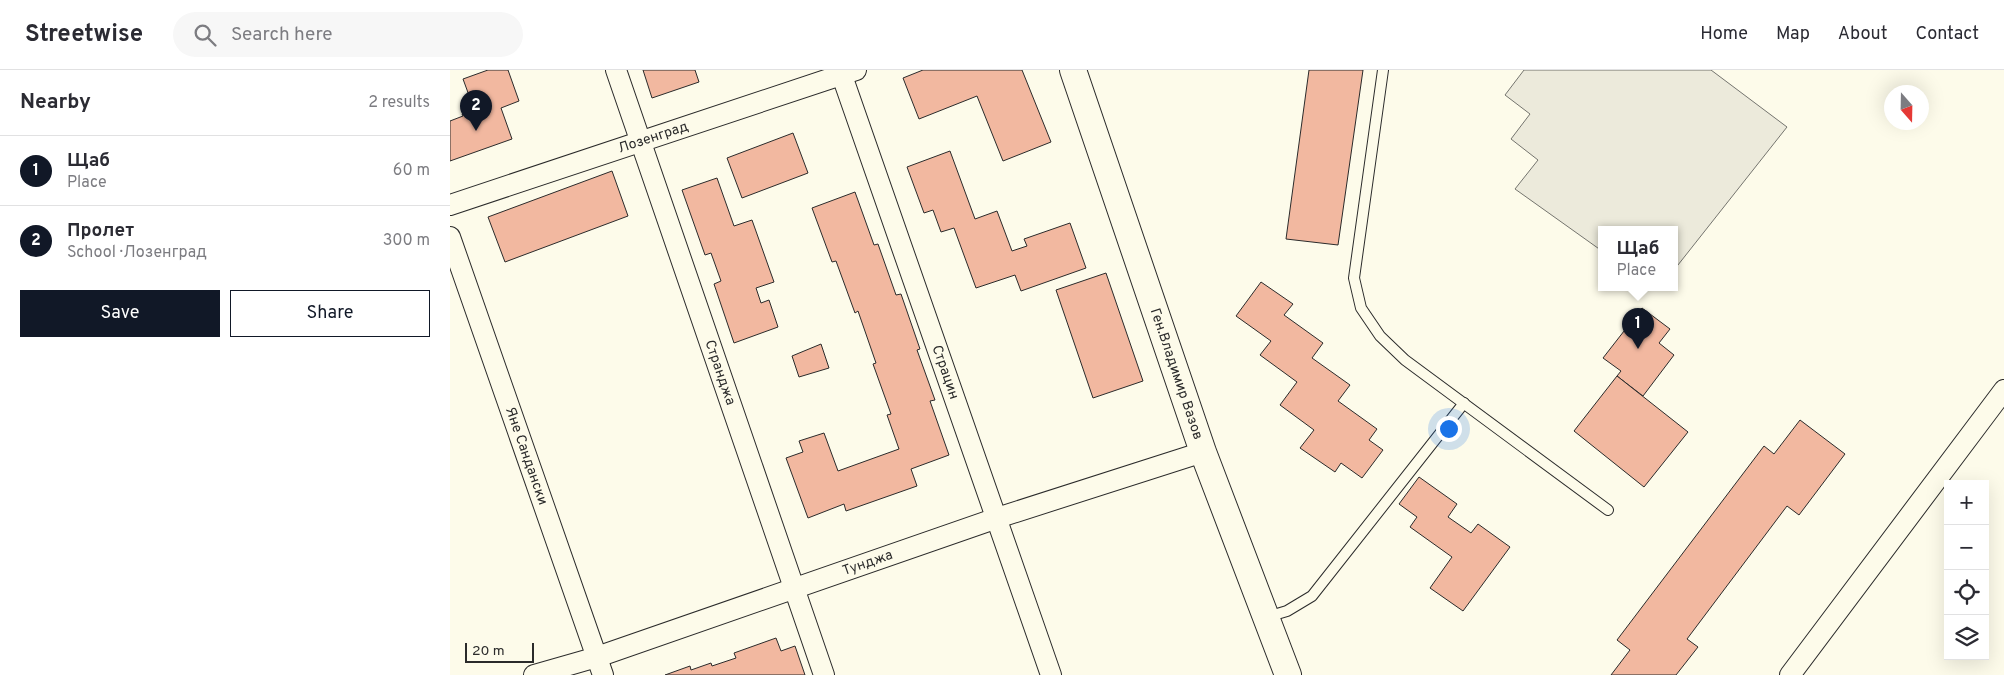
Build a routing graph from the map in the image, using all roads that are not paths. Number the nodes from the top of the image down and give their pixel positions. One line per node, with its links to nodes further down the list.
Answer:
1 (616, 70): 5 (street, Странджа)
2 (1073, 70): 10 (street, Ген.Владимир Вазов)
3 (1383, 70): 9 (lane)
4 (846, 72): 5 (street, Лозенград); 12 (street, Страцин)
5 (640, 142): 6 (street, Лозенград); 13 (street, Странджа)
6 (450, 205)
7 (450, 237): 15 (street, Яне Сандански)
8 (2004, 390): 20 (street)
9 (1464, 403): 11 (lane); 14 (lane)
10 (1203, 452): 12 (street, Тунджа); 14 (street, Ген.Владимир Вазов)
11 (1608, 510)
12 (997, 518): 13 (street, Тунджа); 18 (street, Страцин)
13 (794, 589): 15 (street, Тунджа); 17 (street, Странджа)
14 (1266, 618): 19 (street, Ген.Владимир Вазов)
15 (600, 666): 16 (street, Тунджа)
16 (534, 675)
17 (824, 675)
18 (1051, 675)
19 (1288, 675)
20 (1790, 675)

